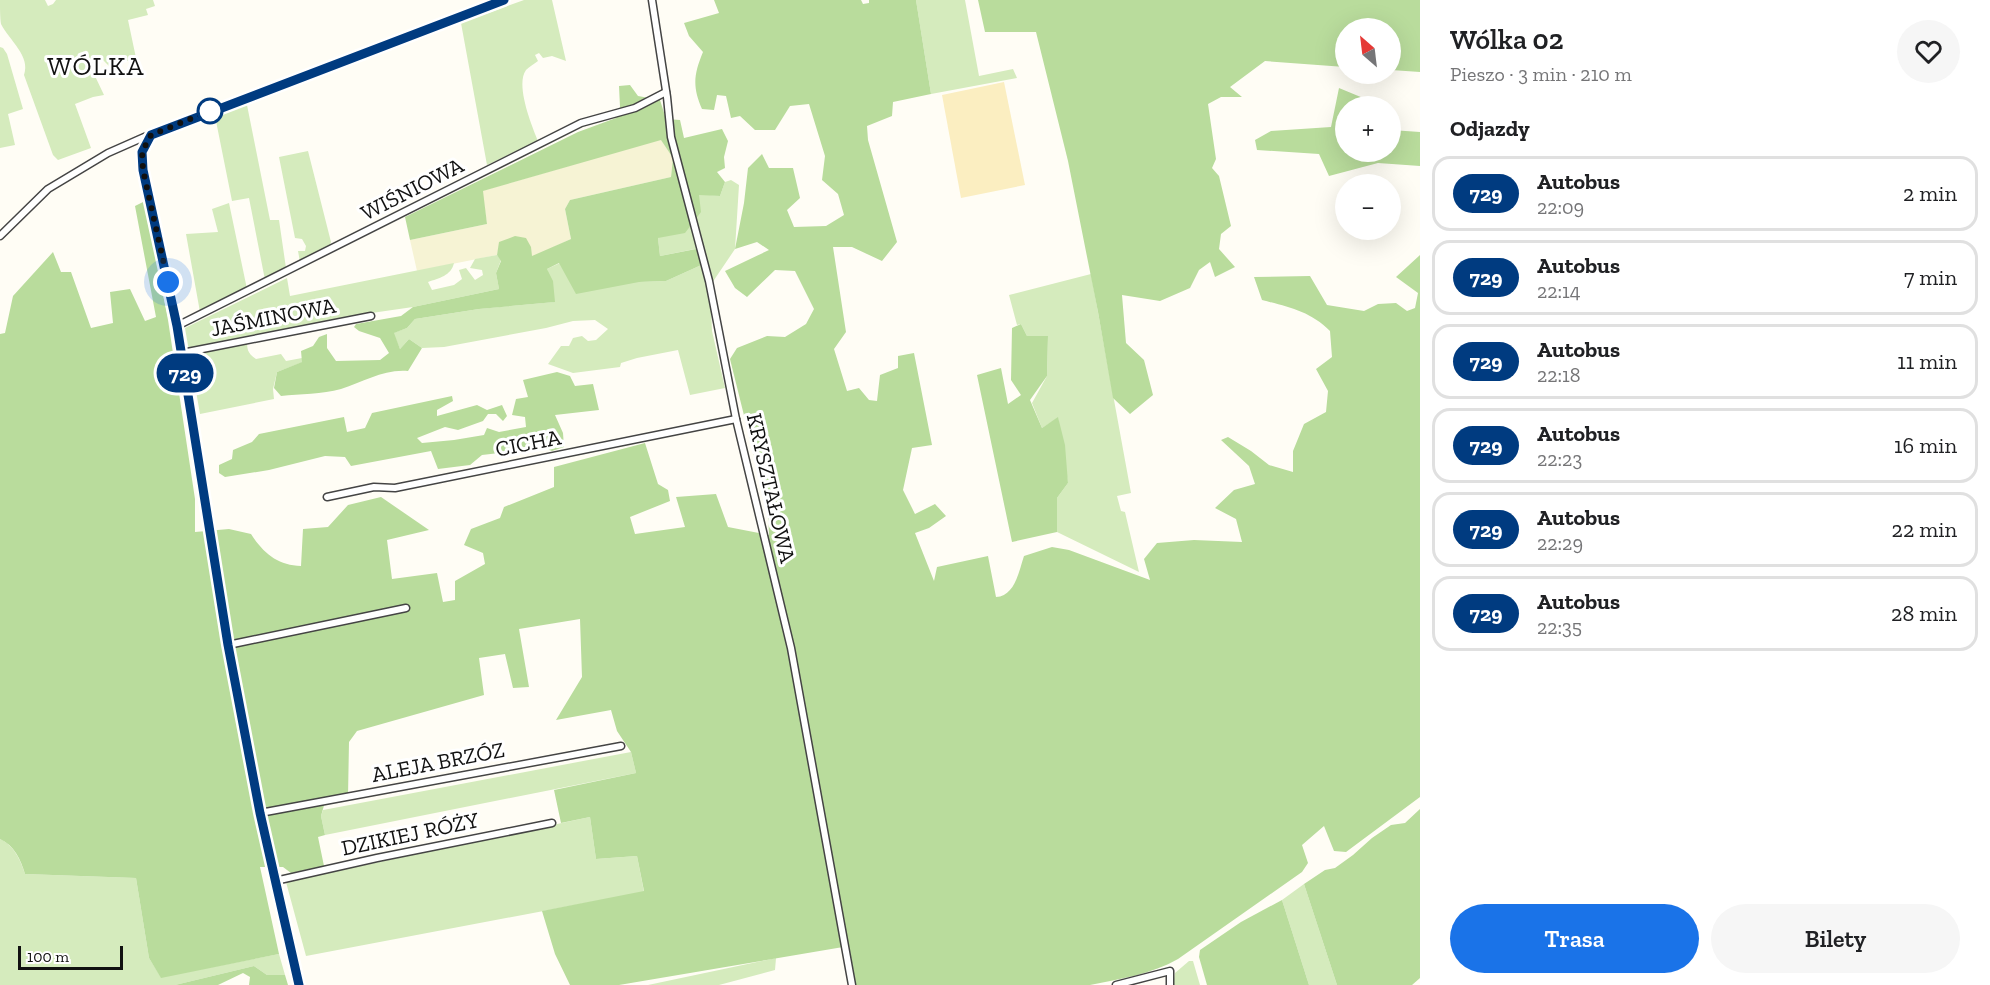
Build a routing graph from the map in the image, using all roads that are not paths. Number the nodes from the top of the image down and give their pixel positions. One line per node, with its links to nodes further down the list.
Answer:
1 (504, 0): 4 (street)
2 (652, 0): 3 (street, KRYSZTAŁOWA)
3 (666, 92): 7 (street, WIŚNIOWA); 9 (street, KRYSZTAŁOWA)
4 (151, 135): 5 (street); 7 (street)
5 (0, 236)
6 (371, 316): 8 (street, JAŚMINOWA)
7 (177, 326): 8 (street)
8 (182, 353): 12 (street)
9 (736, 419): 10 (street, CICHA); 18 (street, KRYSZTAŁOWA)
10 (327, 497)
11 (406, 608): 12 (street)
12 (228, 645): 14 (street)
13 (621, 746): 14 (street, ALEJA BRZÓZ)
14 (260, 813): 16 (street)
15 (552, 823): 16 (street, DZIKIEJ RÓŻY)
16 (275, 881): 17 (street)
17 (299, 985)
18 (852, 985)
19 (1116, 985): 20 (street)
20 (1170, 985)

